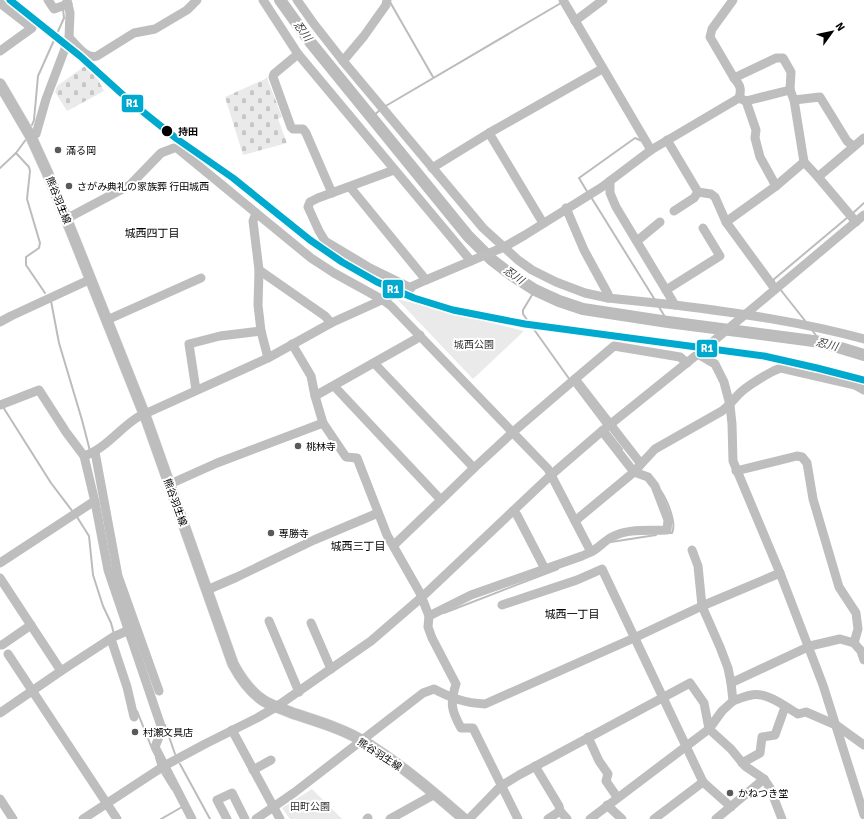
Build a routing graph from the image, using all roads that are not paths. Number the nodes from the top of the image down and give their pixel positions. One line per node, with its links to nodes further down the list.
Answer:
1 (48, 0): 10 (street)
2 (197, 0): 12 (street)
3 (264, 0): 14 (street)
4 (297, 0): 15 (street)
5 (387, 0): 15 (street)
6 (563, 0): 11 (street)
7 (603, 0): 11 (street)
8 (733, 0): 17 (street)
9 (0, 3): 13 (street)
10 (65, 4): 12 (street)
11 (575, 21): 16 (street)
12 (69, 38): 23 (street)
13 (0, 51)
14 (298, 54): 30 (street); 36 (street)
15 (343, 61): 29 (street)
16 (602, 69): 22 (street); 27 (street)
17 (734, 78): 19 (street); 20 (street)
18 (0, 84): 23 (main road, 熊谷羽生線)
19 (790, 90): 20 (street); 21 (street)
20 (742, 99): 25 (street); 33 (street)
21 (794, 100): 26 (street); 28 (street)
22 (489, 133): 29 (street); 45 (street)
23 (31, 137): 41 (main road, 熊谷羽生線)
24 (864, 138): 26 (street)
25 (667, 140): 27 (street); 35 (street)
26 (854, 146): 31 (street)
27 (651, 150): 32 (street)
28 (804, 162): 31 (street); 33 (street)
29 (432, 168): 48 (street)
30 (394, 170): 34 (street); 49 (street)
31 (818, 177): 44 (street)
32 (610, 181): 37 (street); 47 (street)
33 (776, 186): 43 (street)
34 (350, 187): 36 (street); 53 (street)
35 (698, 192): 38 (street); 43 (street)
36 (332, 193): 54 (street)
37 (566, 208): 45 (street); 57 (street)
38 (674, 211)
39 (256, 213): 41 (street); 50 (street); 58 (street)
40 (864, 215): 44 (street)
41 (66, 219): 52 (main road, 熊谷羽生線)
42 (660, 222): 47 (street)
43 (726, 222): 56 (street)
44 (856, 222): 56 (street)
45 (544, 223): 48 (street)
46 (703, 228): 55 (street)
47 (637, 241): 55 (street)
48 (502, 248): 49 (street); 57 (street)
49 (471, 262): 53 (street)
50 (259, 270): 63 (street); 64 (street)
51 (201, 278): 61 (street)
52 (91, 279): 61 (main road, 熊谷羽生線); 62 (street)
53 (426, 280): 54 (street)
54 (411, 288): 58 (street)
55 (666, 290): 59 (street)
56 (775, 290): 60 (street)
57 (608, 298): 59 (street)
58 (383, 300): 63 (street); 65 (street)
59 (675, 305): 60 (street)
60 (744, 316): 66 (street); 68 (street)
61 (107, 320): 79 (main road, 熊谷羽生線)
62 (0, 322)
63 (331, 323): 67 (street)
64 (261, 331): 69 (street); 74 (street)
65 (420, 335): 70 (street); 83 (street)
66 (864, 339)
67 (292, 344): 69 (street); 76 (street)
68 (698, 354): 71 (street); 78 (street)
69 (268, 358): 74 (street)
70 (374, 363): 73 (street); 86 (street)
71 (687, 363): 72 (street); 81 (street)
72 (576, 379): 81 (street); 83 (street)
73 (334, 386): 76 (street); 91 (street)
74 (196, 390): 79 (street)
75 (864, 390): 78 (street)
76 (315, 396): 80 (street)
77 (3, 404): 84 (street)
78 (730, 405): 85 (street); 87 (street)
79 (144, 414): 84 (street); 90 (main road, 熊谷羽生線)
80 (324, 423): 90 (street); 94 (street)
81 (610, 424): 82 (street); 85 (street)
82 (602, 430): 88 (street); 89 (street)
83 (512, 432): 86 (street); 89 (street)
84 (90, 454): 92 (street); 112 (street)
85 (641, 464): 88 (street)
86 (474, 468): 91 (street)
87 (736, 471): 101 (street); 107 (street)
88 (634, 472): 95 (street); 98 (street)
89 (551, 475): 93 (street); 95 (street)
90 (170, 484): 103 (main road, 熊谷羽生線)
91 (441, 500): 96 (street)
92 (96, 502): 99 (street); 112 (street)
93 (514, 511): 100 (street); 104 (street)
94 (376, 514): 96 (street); 103 (street)
95 (575, 521): 98 (street)
96 (394, 545): 104 (street)
97 (692, 550): 106 (street)
98 (591, 552): 100 (street)
99 (0, 563)
100 (545, 569): 108 (street)
101 (780, 573): 106 (street); 117 (street)
102 (0, 578): 111 (street)
103 (207, 590): 129 (main road, 熊谷羽生線)
104 (422, 598): 108 (street); 120 (street)
105 (502, 605): 114 (street)
106 (702, 606): 114 (street); 122 (street)
107 (860, 611): 115 (street)
108 (429, 616): 127 (street)
109 (269, 621): 125 (street)
110 (311, 623): 120 (street)
111 (31, 625): 116 (street); 121 (street)
112 (132, 628): 113 (street); 124 (street); 143 (street)
113 (113, 637): 121 (street); 132 (street)
114 (634, 638): 126 (street); 127 (street)
115 (854, 643): 117 (street); 118 (street)
116 (0, 645)
117 (810, 646): 122 (street); 133 (street)
118 (863, 653)
119 (8, 654): 123 (street)
120 (331, 669): 125 (street)
121 (61, 671): 123 (street)
122 (730, 683): 128 (street)
123 (32, 691): 131 (street); 151 (street)
124 (159, 691)
125 (299, 692): 129 (street)
126 (663, 697): 135 (street); 136 (street); 139 (street)
127 (451, 698): 137 (street); 147 (street)
128 (733, 701): 130 (street); 135 (street)
129 (276, 706): 134 (street); 137 (main road, 熊谷羽生線)
130 (785, 707): 133 (street); 141 (street)
131 (0, 713)
132 (134, 717)
133 (836, 725): 138 (street); 156 (street)
134 (232, 730): 143 (street); 144 (street)
135 (709, 730): 139 (street); 141 (street)
136 (588, 737): 142 (street); 149 (street)
137 (361, 740): 148 (main road, 熊谷羽生線); 153 (street)
138 (864, 745)
139 (687, 746): 146 (street); 149 (street)
140 (271, 760): 144 (street)
141 (742, 763): 145 (street)
142 (535, 766): 147 (street); 155 (street)
143 (161, 767): 151 (street); 160 (street)
144 (253, 770): 153 (street)
145 (764, 779): 154 (street); 175 (street)
146 (703, 782): 154 (street); 173 (street)
147 (501, 786): 167 (street); 168 (street)
148 (435, 794): 165 (street); 166 (main road, 熊谷羽生線)
149 (617, 797): 152 (street)
150 (0, 799): 157 (street)
151 (107, 803): 158 (street); 159 (street)
152 (607, 805): 171 (street); 172 (street)
153 (273, 807): 163 (street); 164 (street)
154 (731, 807): 174 (street)
155 (560, 811): 169 (street); 170 (street)
156 (864, 815)
157 (13, 819)
158 (83, 819)
159 (117, 819)
160 (192, 819)
161 (227, 819): 162 (street)
162 (245, 819)
163 (256, 819)
164 (280, 819)
165 (390, 819)
166 (464, 819)
167 (469, 819)
168 (518, 819)
169 (548, 819)
170 (567, 819)
171 (590, 819)
172 (622, 819)
173 (654, 819)
174 (716, 819)
175 (782, 819)

